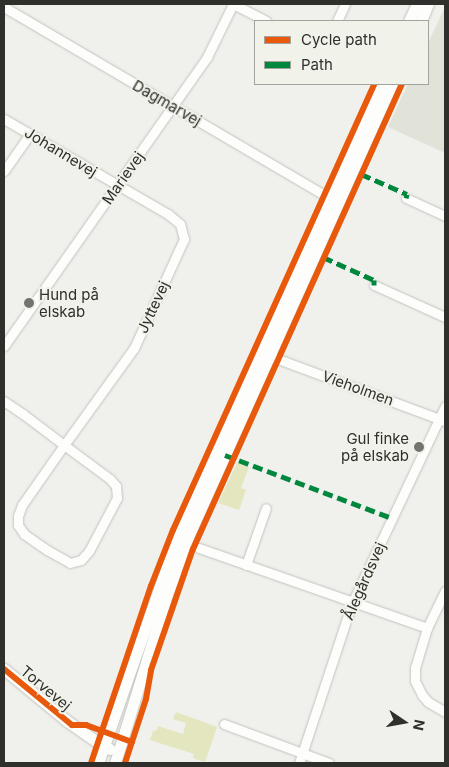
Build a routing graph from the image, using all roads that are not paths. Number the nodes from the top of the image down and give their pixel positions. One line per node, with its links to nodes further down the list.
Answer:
1 (233, 4): 6 (street); 12 (street, Marievej)
2 (345, 4): 7 (street)
3 (416, 4): 8 (main road)
4 (428, 4): 9 (main road)
5 (4, 7): 12 (street, Dagmarvej)
6 (264, 20)
7 (337, 20)
8 (409, 20)
9 (420, 20)
10 (382, 85): 18 (main road)
11 (392, 85): 23 (main road)
12 (174, 106): 16 (street, Marievej); 18 (street, Dagmarvej)
13 (4, 119): 14 (street, Johannevej)
14 (30, 134): 15 (street); 16 (street, Johannevej)
15 (4, 171)
16 (118, 186): 22 (street, Marievej); 27 (street, Jyttevej)
17 (406, 198): 19 (street)
18 (331, 199): 37 (main road)
19 (445, 216)
20 (374, 285): 21 (street)
21 (445, 317)
22 (4, 346)
23 (270, 356): 26 (street, Vieholmen); 39 (main road)
24 (4, 401): 27 (street, Jyttevej)
25 (445, 406): 26 (street, Ålegårdsvej)
26 (442, 420): 32 (street, Ålegårdsvej)
27 (64, 445): 27 (street, Jyttevej)
28 (266, 508): 30 (street)
29 (199, 548): 30 (street)
30 (246, 565): 32 (street)
31 (445, 590): 33 (street)
32 (352, 603): 33 (street); 38 (street, Ålegårdsvej)
33 (427, 628): 35 (street)
34 (4, 669): 37 (main road, Torvevej)
35 (445, 712)
36 (224, 724): 38 (street)
37 (104, 747): 39 (main road, Torvevej); 40 (main road)
38 (302, 754): 41 (street, Ålegårdsvej); 42 (street)
39 (117, 758)
40 (98, 763)
41 (299, 763)
42 (329, 763)

